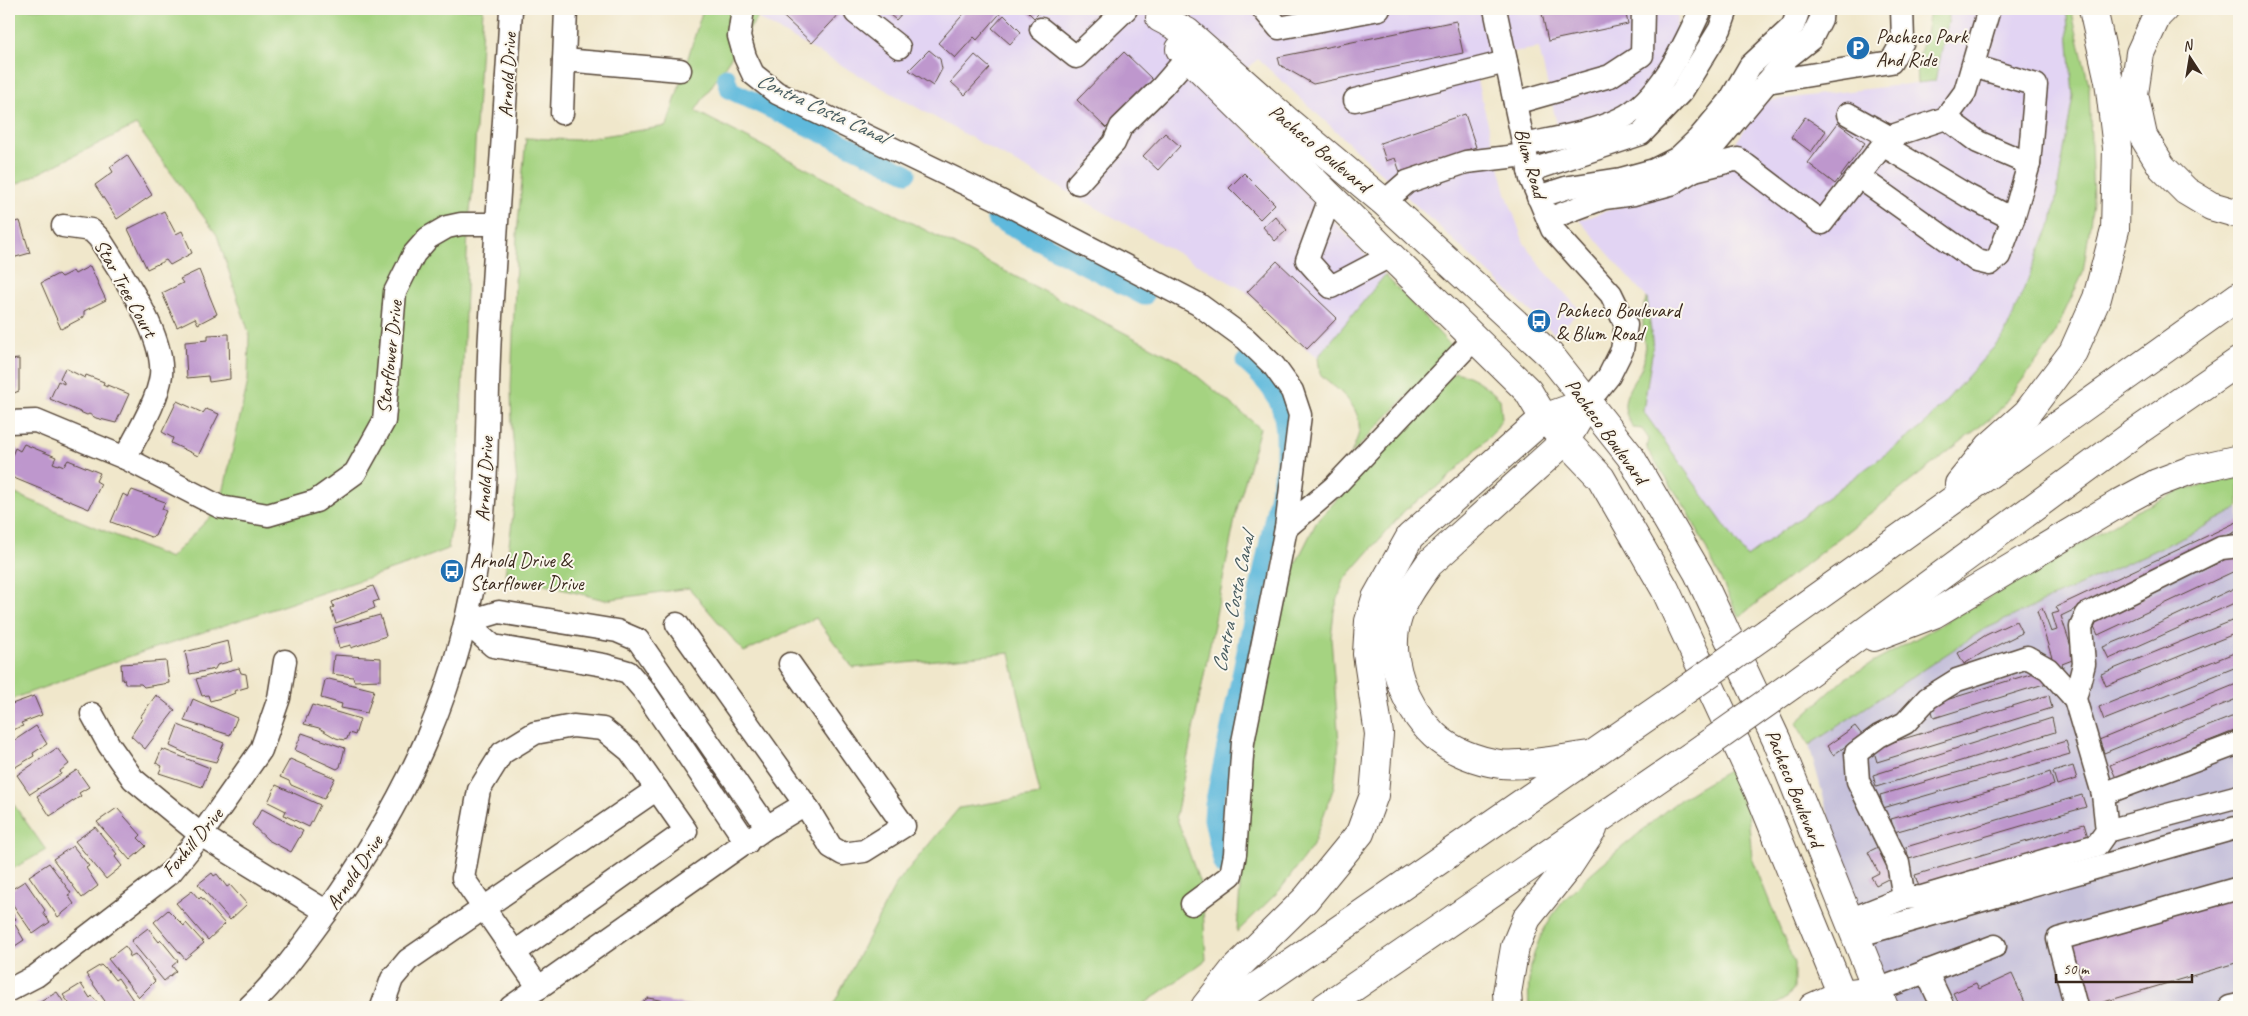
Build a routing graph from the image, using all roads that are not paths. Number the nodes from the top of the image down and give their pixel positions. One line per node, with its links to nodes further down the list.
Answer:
1 (511, 9): 44 (street, Arnold Drive)
2 (566, 9): 22 (street)
3 (743, 9): 57 (street)
4 (860, 9): 20 (street)
5 (1126, 9): 19 (street)
6 (1263, 9): 7 (street)
7 (1379, 9)
8 (1495, 9): 23 (street, Blum Road)
9 (1643, 9): 28 (street)
10 (1701, 9): 33 (street)
11 (1727, 9): 33 (street)
12 (1799, 9): 38 (street)
13 (1822, 9): 26 (street)
14 (1902, 9): 26 (street)
15 (1989, 9): 24 (street)
16 (2093, 9): 56 (main road)
17 (2164, 9): 41 (main road)
18 (1156, 13): 21 (main road, Pacheco Boulevard); 40 (main road, Pacheco Boulevard)
19 (1041, 29)
20 (899, 47)
21 (1188, 57): 37 (street); 39 (main road, Pacheco Boulevard)
22 (564, 60): 25 (street); 29 (street)
23 (1506, 62): 27 (street); 28 (street, Blum Road)
24 (1973, 66): 31 (street); 34 (street)
25 (680, 70)
26 (1767, 82): 35 (street)
27 (1355, 100)
28 (1515, 103): 33 (street, Blum Road)
29 (562, 114)
30 (1848, 114): 32 (street)
31 (1946, 118): 32 (street); 34 (street)
32 (1886, 141): 36 (street); 43 (street)
33 (1526, 157): 38 (street, Blum Road); 40 (street)
34 (2029, 164): 43 (street)
35 (1694, 170): 36 (street); 42 (street)
36 (1858, 177): 43 (street)
37 (1078, 183)
38 (1538, 197): 42 (street, Blum Road)
39 (1330, 198): 46 (main road, Pacheco Boulevard); 46 (street)
40 (1384, 202): 50 (main road, Pacheco Boulevard)
41 (2239, 214)
42 (1548, 219): 50 (street, Blum Road)
43 (2013, 219)
44 (496, 224): 54 (street, Starflower Drive); 59 (street, Arnold Drive)
45 (63, 226): 54 (street, Star Tree Court)
46 (1390, 256): 48 (main road, Pacheco Boulevard)
47 (2239, 296): 56 (main road)
48 (1474, 339): 51 (main road, Pacheco Boulevard); 57 (street)
49 (2239, 362): 61 (main road)
50 (1588, 402): 51 (main road); 53 (main road); 83 (main road, Pacheco Boulevard)
51 (1544, 418): 53 (main road, Pacheco Boulevard); 94 (main road)
52 (9, 422): 54 (street, Starflower Drive)
53 (1566, 440): 67 (main road); 89 (main road, Pacheco Boulevard)
54 (125, 458)
55 (2239, 459): 61 (main road)
56 (1938, 510): 67 (main road, bridge)
57 (1286, 528): 80 (street)
58 (2239, 546): 64 (street)
59 (466, 622): 73 (street); 77 (street); 82 (street, Arnold Drive)
60 (677, 624): 71 (street)
61 (1840, 650): 72 (main road, bridge)
62 (285, 661): 76 (street, Foxhill Drive)
63 (790, 664): 71 (street)
64 (2075, 699): 69 (street); 79 (street)
65 (92, 714): 76 (street)
66 (2239, 743): 69 (street)
67 (1591, 755): 95 (main road)
68 (657, 789): 81 (street); 81 (street); 85 (street)
69 (2103, 794): 75 (street)
70 (2239, 796): 75 (street)
71 (805, 804): 73 (street)
72 (1601, 818): 96 (main road); 97 (main road)
73 (767, 827): 77 (street)
74 (2239, 827): 83 (street)
75 (2107, 831): 79 (street)
76 (201, 835): 82 (street); 88 (street, Foxhill Drive)
77 (747, 843): 87 (street)
78 (2239, 888): 100 (street)
79 (1904, 898): 83 (street)
80 (1192, 904)
81 (483, 908): 85 (street); 92 (street)
82 (327, 912): 91 (street, Arnold Drive)
83 (1852, 928): 89 (main road, Pacheco Boulevard)
84 (1995, 946): 86 (street)
85 (514, 953): 87 (street)
86 (1926, 971): 89 (street); 99 (street)
87 (539, 988): 93 (street)
88 (9, 990)
89 (1863, 1001): 98 (main road)
90 (2239, 1005): 101 (street)
91 (250, 1007)
92 (382, 1007)
93 (511, 1007)
94 (1205, 1007)
95 (1227, 1007)
96 (1325, 1007)
97 (1508, 1007)
98 (1813, 1007)
99 (1943, 1007)
100 (2076, 1007)
101 (2230, 1007)

